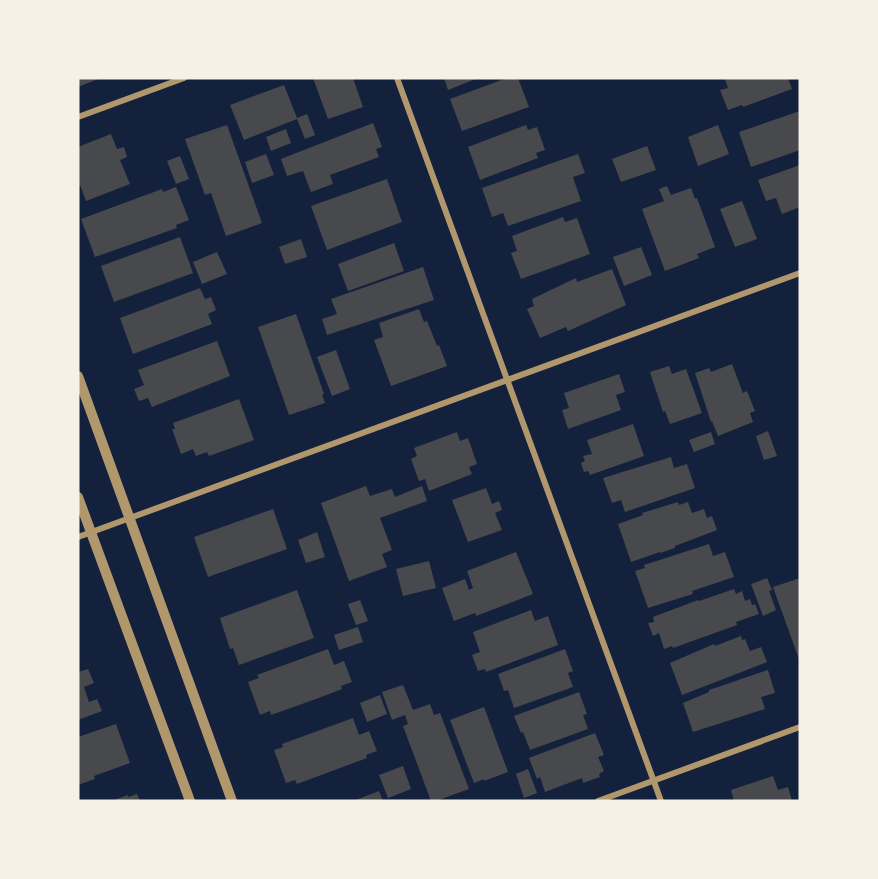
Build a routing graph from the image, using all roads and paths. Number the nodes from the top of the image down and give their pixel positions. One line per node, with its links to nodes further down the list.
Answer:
1 (184, 78): 3 (street)
2 (397, 78): 6 (street)
3 (78, 117)
4 (800, 273): 6 (street)
5 (78, 376): 8 (street)
6 (507, 380): 8 (street); 12 (street)
7 (78, 497): 9 (street)
8 (129, 518): 9 (street); 14 (street)
9 (91, 532): 10 (street); 13 (street)
10 (78, 537)
11 (800, 727): 12 (street)
12 (653, 781): 15 (street); 16 (street)
13 (190, 801)
14 (232, 801)
15 (598, 801)
16 (661, 801)

